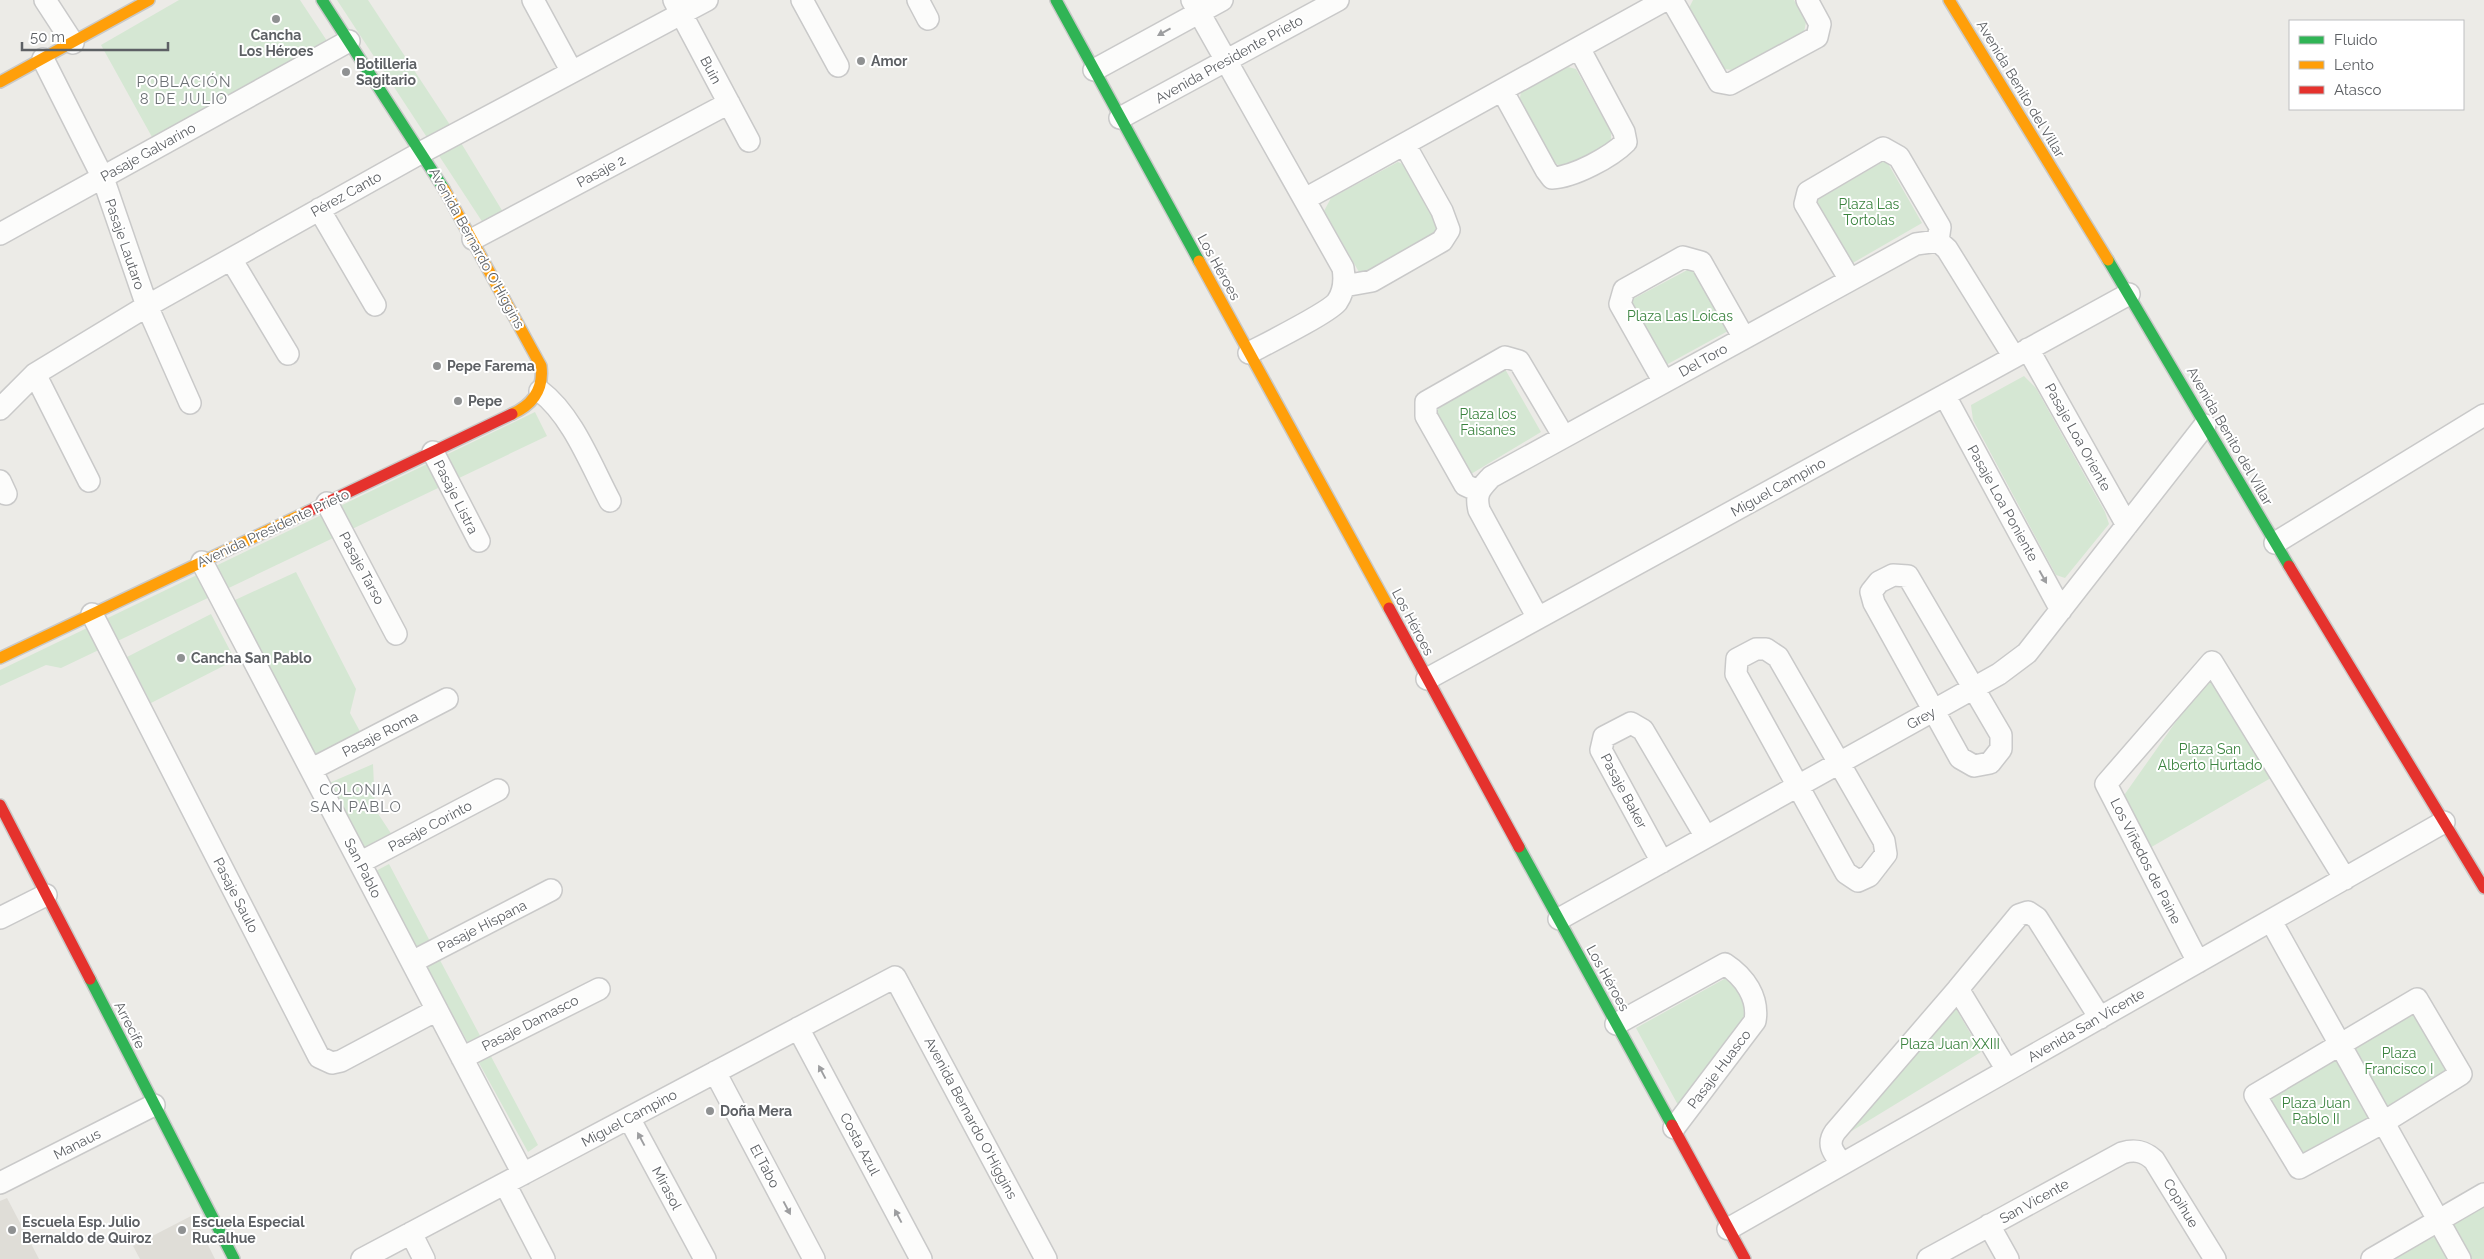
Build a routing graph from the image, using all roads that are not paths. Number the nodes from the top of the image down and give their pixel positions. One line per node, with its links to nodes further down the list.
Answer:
1 (45, 0): 19 (street)
2 (150, 0): 19 (street)
3 (322, 0): 18 (street, Avenida Bernardo O'Higgins)
4 (532, 0): 25 (street)
5 (707, 0): 16 (street, Pérez Canto)
6 (802, 0): 23 (street)
7 (918, 0): 17 (street)
8 (1056, 0): 24 (street, Los Héroes)
9 (1222, 0): 15 (street)
10 (1338, 0): 22 (street, Avenida Presidente Prieto)
11 (1665, 0): 20 (street)
12 (1672, 0): 13 (street)
13 (1807, 0)
14 (1949, 0): 42 (street, Avenida Benito del Villar)
15 (1196, 6): 22 (street); 24 (street, one-way to 24)
16 (677, 7): 25 (street, Pérez Canto); 28 (street, Buin)
17 (928, 19)
18 (350, 41): 32 (street, Avenida Bernardo O'Higgins); 33 (street, Pasaje Galvarino)
19 (73, 43): 21 (street)
20 (1579, 48): 27 (street); 27 (street)
21 (43, 59): 26 (street); 33 (street, Pasaje Lautaro)
22 (1225, 61): 29 (street, Avenida Presidente Prieto); 34 (street)
23 (838, 66)
24 (1094, 70): 29 (street, Los Héroes)
25 (572, 72): 32 (street, Pérez Canto)
26 (0, 82)
27 (1502, 90): 31 (street)
28 (729, 103): 30 (street, Buin); 37 (street, Pasaje 2)
29 (1120, 118): 46 (street, Los Héroes)
30 (749, 141)
31 (1405, 144): 34 (street); 41 (street)
32 (422, 152): 35 (street, Pérez Canto); 37 (street, Avenida Bernardo O'Higgins)
33 (102, 178): 36 (street, Pasaje Galvarino); 44 (street, Pasaje Lautaro)
34 (1305, 199): 41 (street)
35 (319, 209): 39 (street, Pérez Canto); 43 (street)
36 (0, 234)
37 (473, 239): 51 (street, Avenida Bernardo O'Higgins)
38 (1938, 241): 40 (street, Del Toro); 40 (street); 47 (street)
39 (231, 259): 44 (street, Pérez Canto); 48 (street)
40 (1850, 280): 45 (street, Del Toro)
41 (1344, 286): 46 (street)
42 (2129, 294): 47 (street, Miguel Campino); 56 (street, Avenida Benito del Villar)
43 (374, 305)
44 (147, 306): 49 (street, Pérez Canto); 53 (street, Pasaje Lautaro)
45 (1744, 338): 50 (street, Del Toro); 50 (street)
46 (1249, 353): 72 (street, Los Héroes)
47 (2021, 353): 52 (street, Miguel Campino); 63 (street, Pasaje Loa Oriente)
48 (288, 354)
49 (35, 374): 54 (street, Pérez Canto); 59 (street)
50 (1664, 382): 57 (street, Del Toro)
51 (540, 390): 58 (street, Avenida Presidente Prieto); 61 (street)
52 (1945, 396): 67 (street, Pasaje Loa Poniente, one-way to 67); 69 (street, Miguel Campino)
53 (190, 403)
54 (0, 409)
55 (2484, 416): 65 (street)
56 (2205, 425): 63 (street, Grey); 65 (street, Avenida Benito del Villar)
57 (1564, 437): 60 (street, Del Toro); 60 (street)
58 (433, 452): 62 (street, Avenida Presidente Prieto); 64 (street, Pasaje Listra)
59 (88, 480)
60 (1478, 491): 69 (street)
61 (610, 501)
62 (327, 503): 66 (street, Avenida Presidente Prieto); 70 (street, Pasaje Tarso)
63 (2127, 525): 67 (street, Grey)
64 (479, 541)
65 (2275, 543): 81 (street, Avenida Benito del Villar)
66 (202, 562): 68 (street, Avenida Presidente Prieto); 77 (street, San Pablo)
67 (2061, 610): 73 (street, Grey)
68 (92, 614): 71 (street, Avenida Presidente Prieto); 97 (street, Pasaje Saulo)
69 (1538, 618): 72 (street, Miguel Campino)
70 (396, 634)
71 (0, 658)
72 (1427, 679): 90 (street, Los Héroes)
73 (1974, 688): 75 (street, Grey); 75 (street); 75 (street)
74 (447, 699): 77 (street, Pasaje Roma)
75 (1934, 710): 76 (street, Grey)
76 (1839, 763): 78 (street, Grey); 78 (street); 78 (street)
77 (312, 769): 83 (street, San Pablo)
78 (1799, 786): 82 (street, Grey)
79 (498, 790): 83 (street, Pasaje Corinto)
80 (0, 805): 88 (street, Arrecife)
81 (2444, 822): 85 (street, Avenida San Vicente); 86 (street, Avenida Benito del Villar)
82 (1706, 837): 84 (street, Grey); 84 (street, Pasaje Baker)
83 (361, 862): 92 (street, San Pablo)
84 (1662, 862): 90 (street, Grey)
85 (2345, 879): 91 (street, Avenida San Vicente); 93 (street, Los Viñedos de Paine)
86 (2484, 888)
87 (551, 890): 92 (street, Pasaje Hispana)
88 (46, 895): 89 (street); 105 (street, Arrecife)
89 (0, 918)
90 (1559, 919): 99 (street, Los Héroes)
91 (2271, 921): 93 (street, Avenida San Vicente); 101 (street)
92 (412, 962): 97 (street, San Pablo)
93 (2198, 962): 98 (street, Avenida San Vicente)
94 (895, 978): 100 (street, Miguel Campino); 126 (street, Avenida Bernardo O'Higgins)
95 (599, 989): 102 (street, Pasaje Damasco)
96 (1958, 989): 98 (street); 103 (street); 110 (street)
97 (437, 1010): 102 (street, San Pablo)
98 (2100, 1018): 103 (street, Avenida San Vicente)
99 (1616, 1024): 108 (street, Los Héroes); 108 (street, Pasaje Huasco)
100 (798, 1028): 104 (street, Miguel Campino); 125 (street, Costa Azul, one-way to 100)
101 (2340, 1045): 107 (street); 107 (street); 107 (street)
102 (462, 1058): 111 (street, San Pablo)
103 (2007, 1070): 110 (street, Avenida San Vicente)
104 (716, 1072): 106 (street, Miguel Campino); 124 (street, El Tabo, one-way to 124)
105 (154, 1105): 112 (street, Manaus); 119 (street, Arrecife)
106 (629, 1118): 111 (street, Miguel Campino); 123 (street, Mirasol, one-way to 106)
107 (2384, 1122): 114 (street)
108 (1674, 1128): 116 (street, Los Héroes)
109 (2142, 1152): 115 (street, San Vicente); 118 (street, Copihue)
110 (1842, 1164): 116 (street, Avenida San Vicente)
111 (514, 1179): 117 (street, Miguel Campino); 122 (street, San Pablo)
112 (0, 1183)
113 (2484, 1194): 114 (street)
114 (2438, 1220): 130 (street); 131 (street)
115 (1989, 1225): 128 (street, San Vicente); 129 (street)
116 (1728, 1229): 127 (street, Los Héroes)
117 (411, 1234): 120 (street, Miguel Campino); 121 (street)
118 (2206, 1256)
119 (234, 1259)
120 (362, 1259)
121 (424, 1259)
122 (544, 1259)
123 (705, 1259)
124 (814, 1259)
125 (921, 1259)
126 (1046, 1259)
127 (1745, 1259)
128 (1928, 1259)
129 (2008, 1259)
130 (2372, 1259)
131 (2460, 1259)

